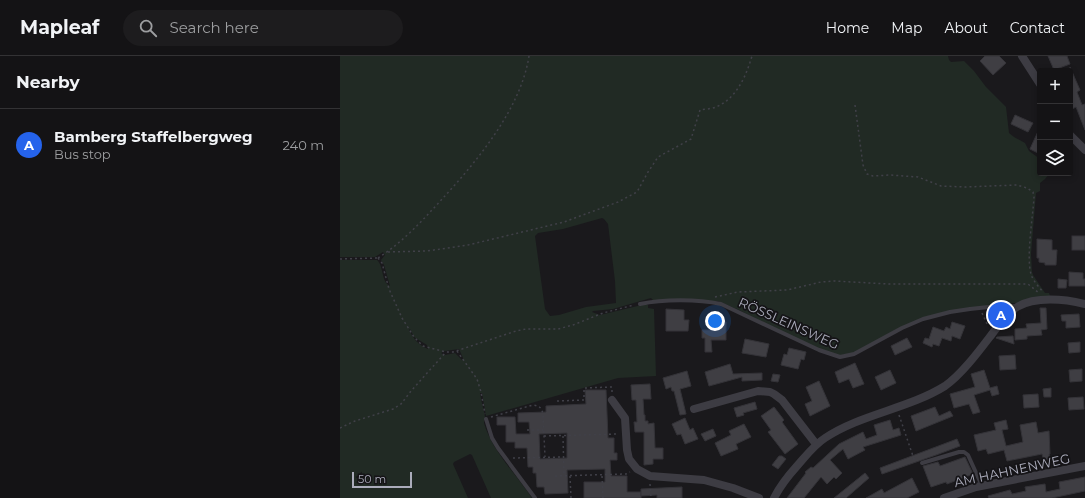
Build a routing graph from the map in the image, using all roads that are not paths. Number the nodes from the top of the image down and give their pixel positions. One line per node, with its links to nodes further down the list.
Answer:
1 (1022, 56): 2 (street)
2 (1037, 79)
3 (1073, 138): 4 (street)
4 (1085, 150)
5 (640, 304): 7 (lane, RÖSSLEINSWEG)
6 (1085, 304): 7 (street)
7 (1017, 307): 11 (street)
8 (612, 400): 16 (street)
9 (694, 410): 11 (street)
10 (486, 419): 15 (lane)
11 (816, 444): 17 (street)
12 (922, 463): 14 (lane)
13 (1085, 466): 14 (street, AM HAHNENWEG)
14 (982, 486): 18 (street, AM HAHNENWEG)
15 (535, 498)
16 (759, 498)
17 (774, 498)
18 (944, 498)

